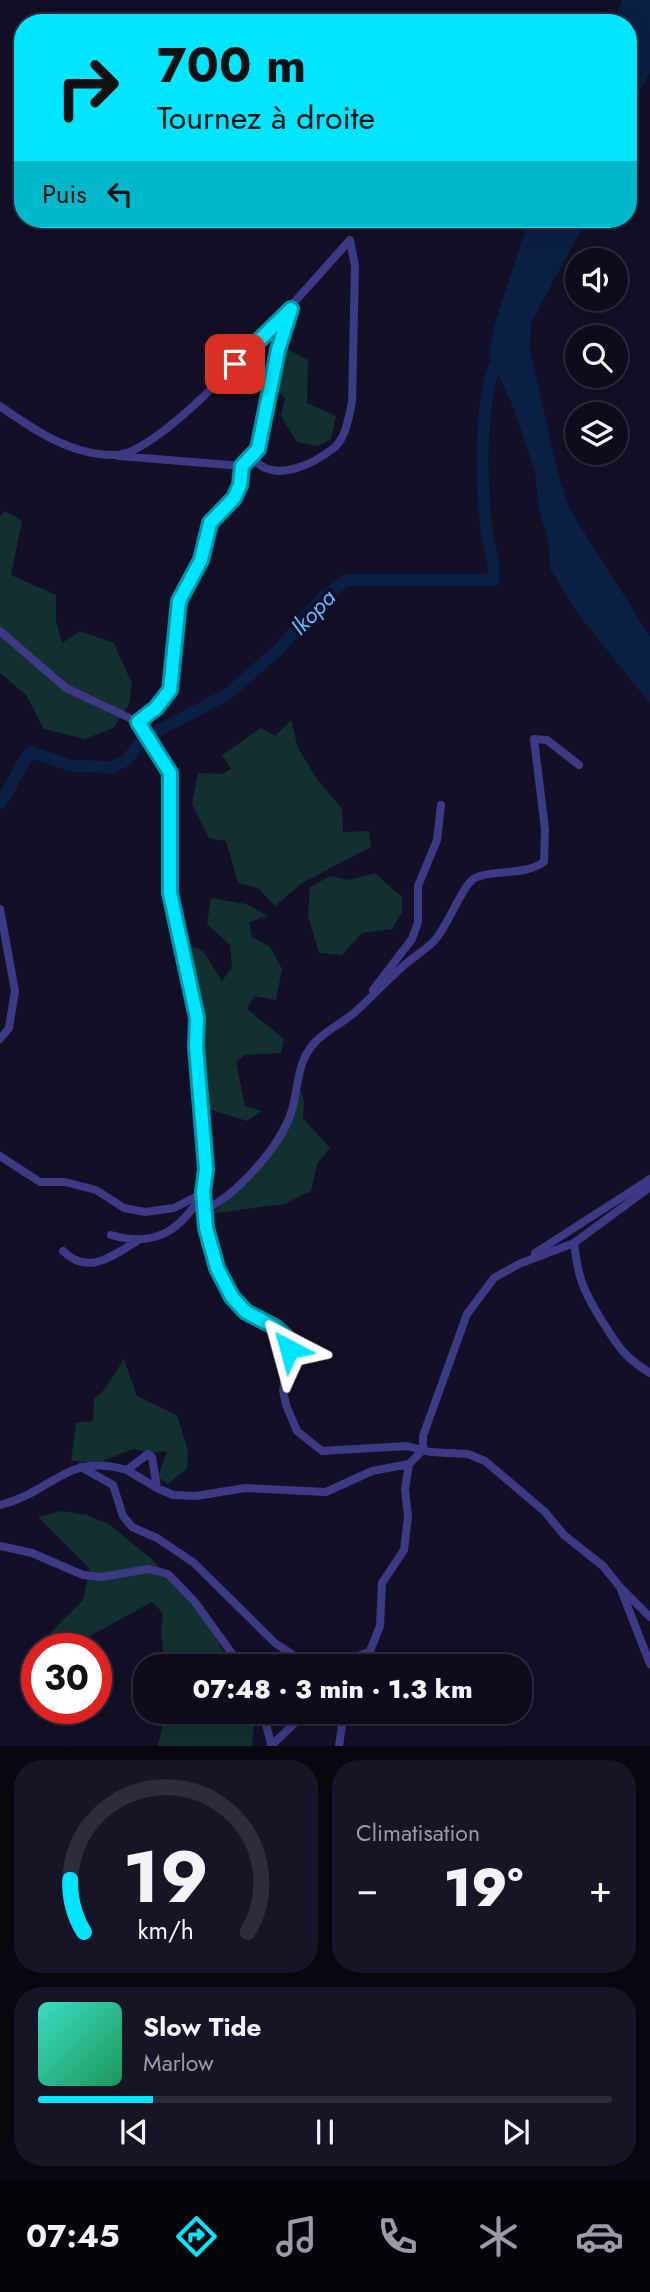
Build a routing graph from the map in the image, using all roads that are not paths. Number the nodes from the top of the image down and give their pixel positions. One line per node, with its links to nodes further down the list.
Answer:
1 (291, 309): 3 (street); 4 (street); 4 (street)
2 (0, 406): 3 (street)
3 (119, 456): 4 (street)
4 (242, 466): 6 (street)
5 (0, 631): 6 (street)
6 (138, 722): 15 (street)
7 (579, 765): 10 (street)
8 (441, 805): 10 (street)
9 (0, 909): 11 (street)
10 (369, 998): 16 (street)
11 (0, 1039)
12 (0, 1156): 15 (street)
13 (650, 1179): 21 (street)
14 (650, 1187): 19 (street)
15 (203, 1192): 16 (street); 18 (street)
16 (205, 1209): 23 (street)
17 (111, 1235): 18 (street)
18 (139, 1239): 20 (street)
19 (574, 1243): 21 (street); 22 (street)
20 (63, 1251)
21 (519, 1264): 23 (street)
22 (650, 1373)
23 (423, 1450): 24 (street); 30 (street)
24 (409, 1464): 27 (street); 32 (street)
25 (78, 1466): 26 (street); 28 (street); 32 (street)
26 (127, 1470): 27 (street); 27 (street)
27 (157, 1488)
28 (0, 1505)
29 (0, 1546): 33 (street)
30 (620, 1587): 31 (street); 34 (street)
31 (650, 1617)
32 (369, 1652)
33 (232, 1654)
34 (650, 1664)
35 (266, 1724): 38 (street)
36 (294, 1724): 38 (street)
37 (342, 1724): 39 (street)
38 (271, 1745)
39 (339, 1746)

